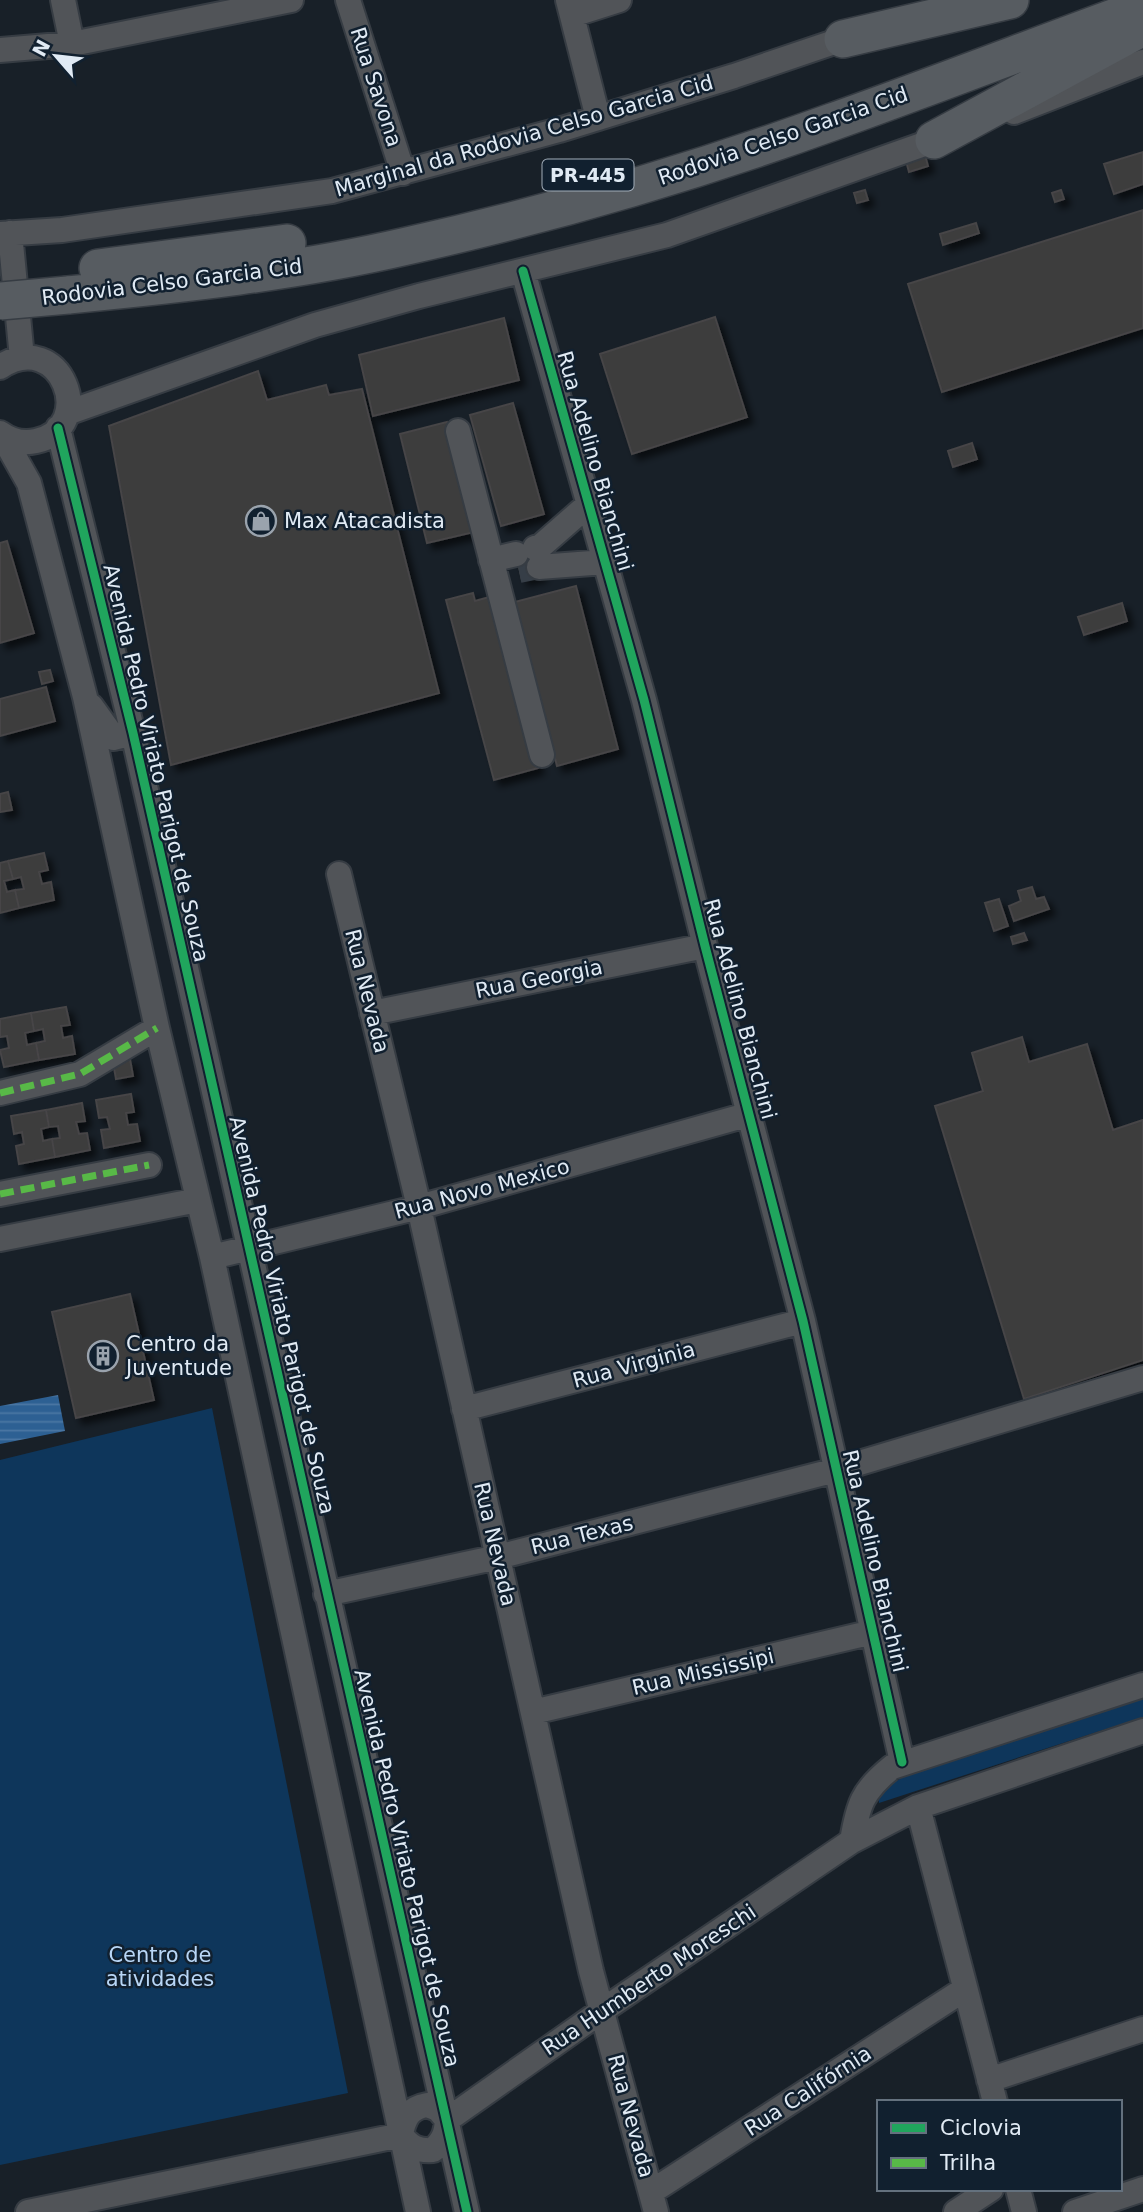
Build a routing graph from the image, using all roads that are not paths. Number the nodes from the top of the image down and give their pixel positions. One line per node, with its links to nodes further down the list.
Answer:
1 (63, 0): 12 (street)
2 (290, 0): 12 (street)
3 (348, 0): 17 (street, Rua Savona)
4 (619, 0): 9 (street)
5 (954, 0): 11 (street, Marginal da Rodovia Celso Garcia Cid)
6 (1010, 0): 11 (highway)
7 (1090, 0): 21 (highway, Rodovia Celso Garcia Cid / PR-445)
8 (1143, 7): 21 (highway, Rodovia Celso Garcia Cid / PR-445)
9 (570, 8): 15 (street)
10 (1143, 27): 16 (highway)
11 (843, 39): 15 (street, Marginal da Rodovia Celso Garcia Cid)
12 (72, 44): 13 (street)
13 (0, 50)
14 (1143, 62): 16 (street)
15 (598, 118): 17 (street, Marginal da Rodovia Celso Garcia Cid)
16 (934, 140): 19 (street)
17 (403, 173): 18 (street, Marginal da Rodovia Celso Garcia Cid)
18 (5, 233): 23 (street)
19 (523, 271): 24 (street); 27 (street, Rua Adelino Bianchini)
20 (0, 277): 21 (highway, Rodovia Celso Garcia Cid)
21 (67, 283): 22 (highway, Rodovia Celso Garcia Cid / PR-445, bridge)
22 (0, 301)
23 (4, 365): 24 (street, Avenida Pedro Viriato Parigot de Souza)
24 (63, 420): 26 (street); 31 (street, Avenida Pedro Viriato Parigot de Souza)
25 (458, 431): 29 (street)
26 (1, 435): 30 (street)
27 (589, 504): 28 (street, Rua Adelino Bianchini); 29 (street)
28 (605, 562): 29 (street); 34 (street, Rua Adelino Bianchini)
29 (516, 563): 32 (street)
30 (85, 697): 31 (street); 36 (street)
31 (133, 733): 44 (street, Avenida Pedro Viriato Parigot de Souza)
32 (542, 755)
33 (338, 874): 35 (street, Rua Nevada)
34 (705, 946): 35 (street, Rua Georgia); 38 (street, Rua Adelino Bianchini)
35 (372, 1013): 42 (street, Rua Nevada)
36 (156, 1028): 37 (street); 41 (street)
37 (0, 1093)
38 (750, 1114): 42 (street, Rua Novo Mexico); 46 (street, Rua Adelino Bianchini)
39 (149, 1165): 40 (street)
40 (0, 1194)
41 (198, 1200): 43 (street); 45 (street)
42 (419, 1207): 44 (street, Rua Novo Mexico); 48 (street, Rua Nevada)
43 (0, 1239)
44 (251, 1247): 45 (street, Rua Novo Mexico); 51 (street, Avenida Pedro Viriato Parigot de Souza)
45 (212, 1258): 64 (street)
46 (803, 1321): 48 (street, Rua Virginia); 49 (street, Rua Adelino Bianchini)
47 (1143, 1378): 49 (street, Rua Texas)
48 (464, 1409): 50 (street, Rua Nevada)
49 (836, 1470): 50 (street, Rua Texas); 52 (street, Rua Adelino Bianchini)
50 (498, 1557): 51 (street, Rua Texas); 54 (street, Rua Nevada)
51 (326, 1594): 63 (street, Avenida Pedro Viriato Parigot de Souza)
52 (873, 1632): 54 (street, Rua Mississipi); 56 (street, Rua Adelino Bianchini)
53 (1143, 1685): 56 (street)
54 (533, 1712): 60 (street, Rua Nevada)
55 (1143, 1731): 57 (street, Rua Humberto Moreschi)
56 (902, 1762): 58 (street)
57 (918, 1807): 58 (street, Rua Humberto Moreschi); 59 (street)
58 (852, 1841): 60 (street, Rua Humberto Moreschi)
59 (965, 1989): 62 (street); 68 (street, Rua Califórnia)
60 (603, 2010): 63 (street, Rua Humberto Moreschi); 68 (street, Rua Nevada)
61 (1143, 2029): 62 (street)
62 (992, 2091)
63 (447, 2120): 64 (street); 64 (street, Rua Humberto Moreschi); 71 (street, Avenida Pedro Viriato Parigot de Souza)
64 (401, 2135): 69 (street); 70 (street)
65 (1143, 2189): 74 (street)
66 (987, 2191): 72 (street)
67 (1019, 2191): 73 (street)
68 (653, 2202)
69 (28, 2212)
70 (418, 2212)
71 (467, 2212)
72 (956, 2212)
73 (1024, 2212)
74 (1075, 2212)

